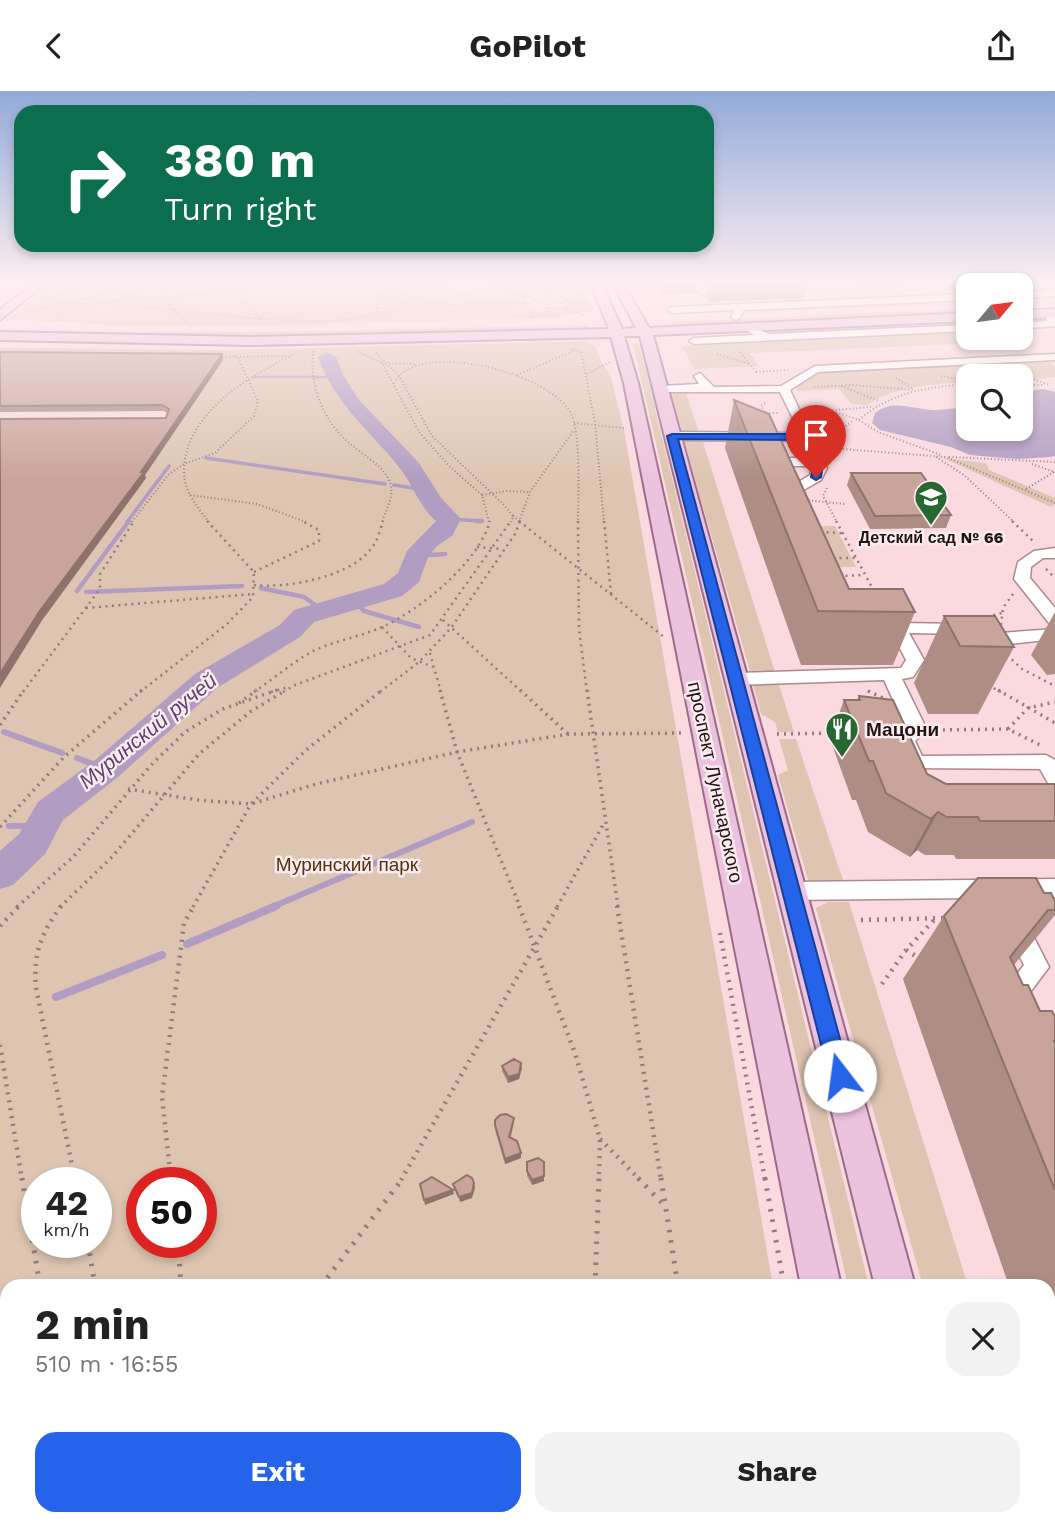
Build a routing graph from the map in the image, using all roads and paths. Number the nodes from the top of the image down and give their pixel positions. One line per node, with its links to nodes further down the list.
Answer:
1 (227, 349): 17 (path)
2 (309, 349): 15 (path)
3 (315, 349): 77 (path)
4 (354, 349): 11 (path)
5 (565, 349): 10 (path)
6 (630, 349): 149 (main road, проспект Луначарского)
7 (640, 349): 33 (main road, проспект Луначарского)
8 (738, 349): 32 (path)
9 (379, 350): 12 (path)
10 (576, 350): 22 (path); 24 (path)
11 (359, 353): 12 (path); 19 (path)
12 (376, 353): 13 (path); 20 (path)
13 (389, 353)
14 (1054, 353): 34 (street)
15 (290, 356): 17 (path); 26 (path)
16 (218, 357): 17 (path)
17 (238, 358): 26 (path)
18 (610, 362): 22 (path)
19 (382, 363): 20 (path); 27 (path)
20 (392, 363): 21 (path); 23 (path)
21 (425, 364): 23 (path); 24 (path)
22 (587, 374): 41 (path)
23 (399, 375): 27 (path); 55 (path)
24 (517, 375): 42 (path)
25 (895, 377): 35 (path)
26 (246, 380): 50 (path); 50 (path)
27 (394, 383): 57 (path)
28 (956, 383): 35 (path)
29 (1033, 385): 31 (path)
30 (839, 386): 34 (path); 35 (path); 36 (path)
31 (1055, 386)
32 (768, 387): 33 (street); 34 (street)
33 (660, 389): 44 (main road, проспект Луначарского)
34 (784, 389): 39 (street)
35 (915, 390): 36 (path)
36 (880, 401): 37 (path)
37 (872, 407): 38 (path); 40 (path)
38 (832, 411): 39 (path); 40 (path)
39 (795, 413): 45 (street)
40 (857, 420): 46 (path); 47 (path)
41 (595, 422): 42 (path); 43 (path); 79 (path)
42 (575, 425): 54 (path); 72 (path)
43 (628, 429)
44 (672, 436): 45 (street); 98 (main road, проспект Луначарского)
45 (808, 437): 51 (street)
46 (935, 456): 47 (path); 69 (path)
47 (946, 457): 48 (path); 53 (path)
48 (1027, 462): 49 (path); 52 (path)
49 (1055, 462)
50 (184, 464): 56 (path); 80 (path)
51 (817, 470): 58 (street); 58 (street); 61 (path)
52 (1055, 472): 53 (path)
53 (1025, 490): 59 (path)
54 (530, 492): 55 (path); 63 (path)
55 (492, 493): 57 (path); 62 (path)
56 (190, 495): 73 (path); 73 (path)
57 (482, 495): 66 (path)
58 (786, 495): 61 (path); 64 (street)
59 (1055, 503)
60 (845, 504): 61 (path)
61 (827, 505): 65 (path)
62 (513, 516): 63 (path); 67 (path)
63 (520, 522): 68 (path); 72 (path)
64 (802, 532): 65 (path)
65 (842, 533): 71 (path)
66 (477, 547): 67 (path); 84 (path)
67 (493, 548): 68 (path); 83 (path)
68 (504, 549): 85 (path)
69 (1051, 554): 76 (street)
70 (824, 558): 71 (path)
71 (856, 558): 74 (path)
72 (580, 570): 79 (path); 112 (path)
73 (254, 572): 77 (path)
74 (865, 575): 75 (path); 86 (path)
75 (832, 576)
76 (1022, 579): 81 (path); 82 (street)
77 (253, 585): 78 (path)
78 (253, 593): 80 (path); 123 (path)
79 (611, 594): 90 (path)
80 (84, 608): 106 (path)
81 (1002, 613): 87 (path); 91 (path)
82 (1055, 619)
83 (443, 620): 85 (path); 92 (path)
84 (382, 627): 92 (path); 103 (path)
85 (451, 628): 94 (path); 111 (path)
86 (898, 628): 87 (street); 88 (street); 97 (street)
87 (964, 628): 91 (street)
88 (866, 629)
89 (1055, 634): 91 (street)
90 (666, 638)
91 (989, 640): 93 (street); 101 (path)
92 (401, 647): 95 (path); 99 (path)
93 (960, 647)
94 (430, 652): 95 (path); 96 (path)
95 (419, 661): 96 (path); 121 (path)
96 (433, 667): 115 (path)
97 (890, 673): 98 (street); 108 (street)
98 (736, 679): 126 (main road, проспект Луначарского)
99 (295, 685): 103 (path); 120 (path)
100 (988, 685): 104 (path)
101 (1055, 686)
102 (1055, 702): 104 (path)
103 (239, 703): 119 (path)
104 (1028, 708): 105 (path); 107 (path)
105 (1055, 723)
106 (0, 725)
107 (1008, 729): 108 (path); 114 (path)
108 (917, 730): 116 (street)
109 (837, 732): 113 (path)
110 (683, 733): 112 (path)
111 (569, 734): 112 (path); 115 (path)
112 (592, 734): 122 (path)
113 (777, 734)
114 (1044, 747)
115 (457, 753): 121 (path); 131 (path)
116 (916, 763): 117 (street); 118 (street)
117 (1055, 778)
118 (926, 784)
119 (128, 789): 120 (path); 130 (path)
120 (164, 795): 121 (path); 138 (path)
121 (251, 804): 139 (path)
122 (604, 823): 131 (path); 140 (path)
123 (0, 827)
124 (1055, 888): 125 (street)
125 (998, 889): 126 (street); 135 (street)
126 (791, 891): 150 (main road, проспект Луначарского)
127 (936, 918): 128 (path); 129 (path); 132 (path)
128 (948, 918)
129 (861, 920)
130 (0, 926)
131 (536, 947): 137 (path); 146 (path)
132 (906, 950): 133 (path); 134 (path)
133 (920, 959)
134 (882, 984)
135 (1001, 1029)
136 (0, 1045): 143 (path)
137 (600, 1139): 140 (path); 147 (path)
138 (73, 1167)
139 (169, 1167)
140 (665, 1207): 148 (path)
141 (90, 1258): 144 (path)
142 (179, 1258): 145 (path)
143 (39, 1279)
144 (93, 1279)
145 (181, 1279)
146 (326, 1279)
147 (595, 1279)
148 (677, 1279)
149 (820, 1279)
150 (893, 1279)

